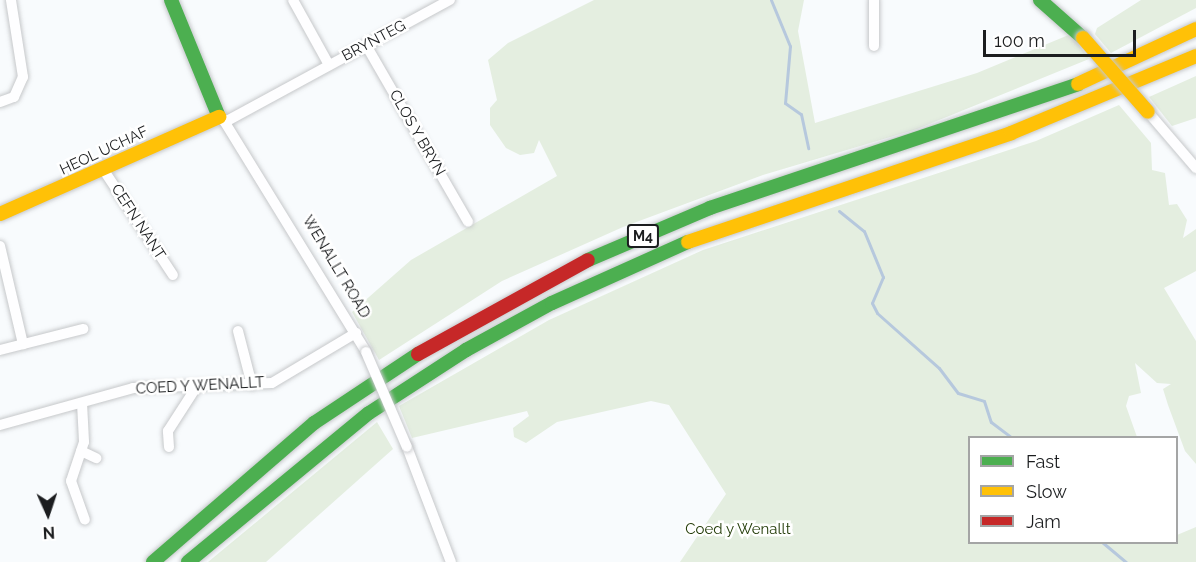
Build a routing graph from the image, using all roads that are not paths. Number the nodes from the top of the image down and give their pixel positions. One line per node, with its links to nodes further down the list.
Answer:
1 (11, 0): 12 (street)
2 (171, 0): 14 (main road, WENALLT ROAD)
3 (294, 0): 11 (street, BRYNTEG)
4 (450, 0): 8 (street, BRYNTEG)
5 (874, 0): 9 (street)
6 (1040, 0): 13 (main road, bridge)
7 (1196, 29): 34 (main road, M4)
8 (366, 45): 11 (street, BRYNTEG); 18 (street, CLOS Y BRYN)
9 (874, 46)
10 (1196, 56): 35 (main road, M4)
11 (329, 65): 14 (street, BRYNTEG)
12 (0, 102)
13 (1148, 112): 15 (street)
14 (223, 119): 16 (main road, HEOL UCHAF); 23 (street, WENALLT ROAD)
15 (1196, 168)
16 (103, 169): 17 (main road, HEOL UCHAF); 20 (street, CEFN NANT)
17 (0, 214)
18 (468, 222)
19 (0, 246): 24 (street)
20 (173, 275)
21 (83, 329): 24 (street)
22 (238, 331): 26 (street)
23 (356, 333): 26 (street, COED Y WENALLT); 36 (street, WENALLT ROAD, bridge)
24 (23, 344): 25 (street)
25 (0, 350)
26 (252, 385): 27 (street, COED Y WENALLT)
27 (197, 386): 28 (street, COED Y WENALLT); 30 (street)
28 (82, 403): 29 (street, COED Y WENALLT); 31 (street)
29 (0, 425)
30 (169, 447)
31 (81, 451): 32 (street); 33 (street)
32 (96, 458)
33 (85, 520)
34 (153, 562)
35 (188, 562)
36 (451, 562)

